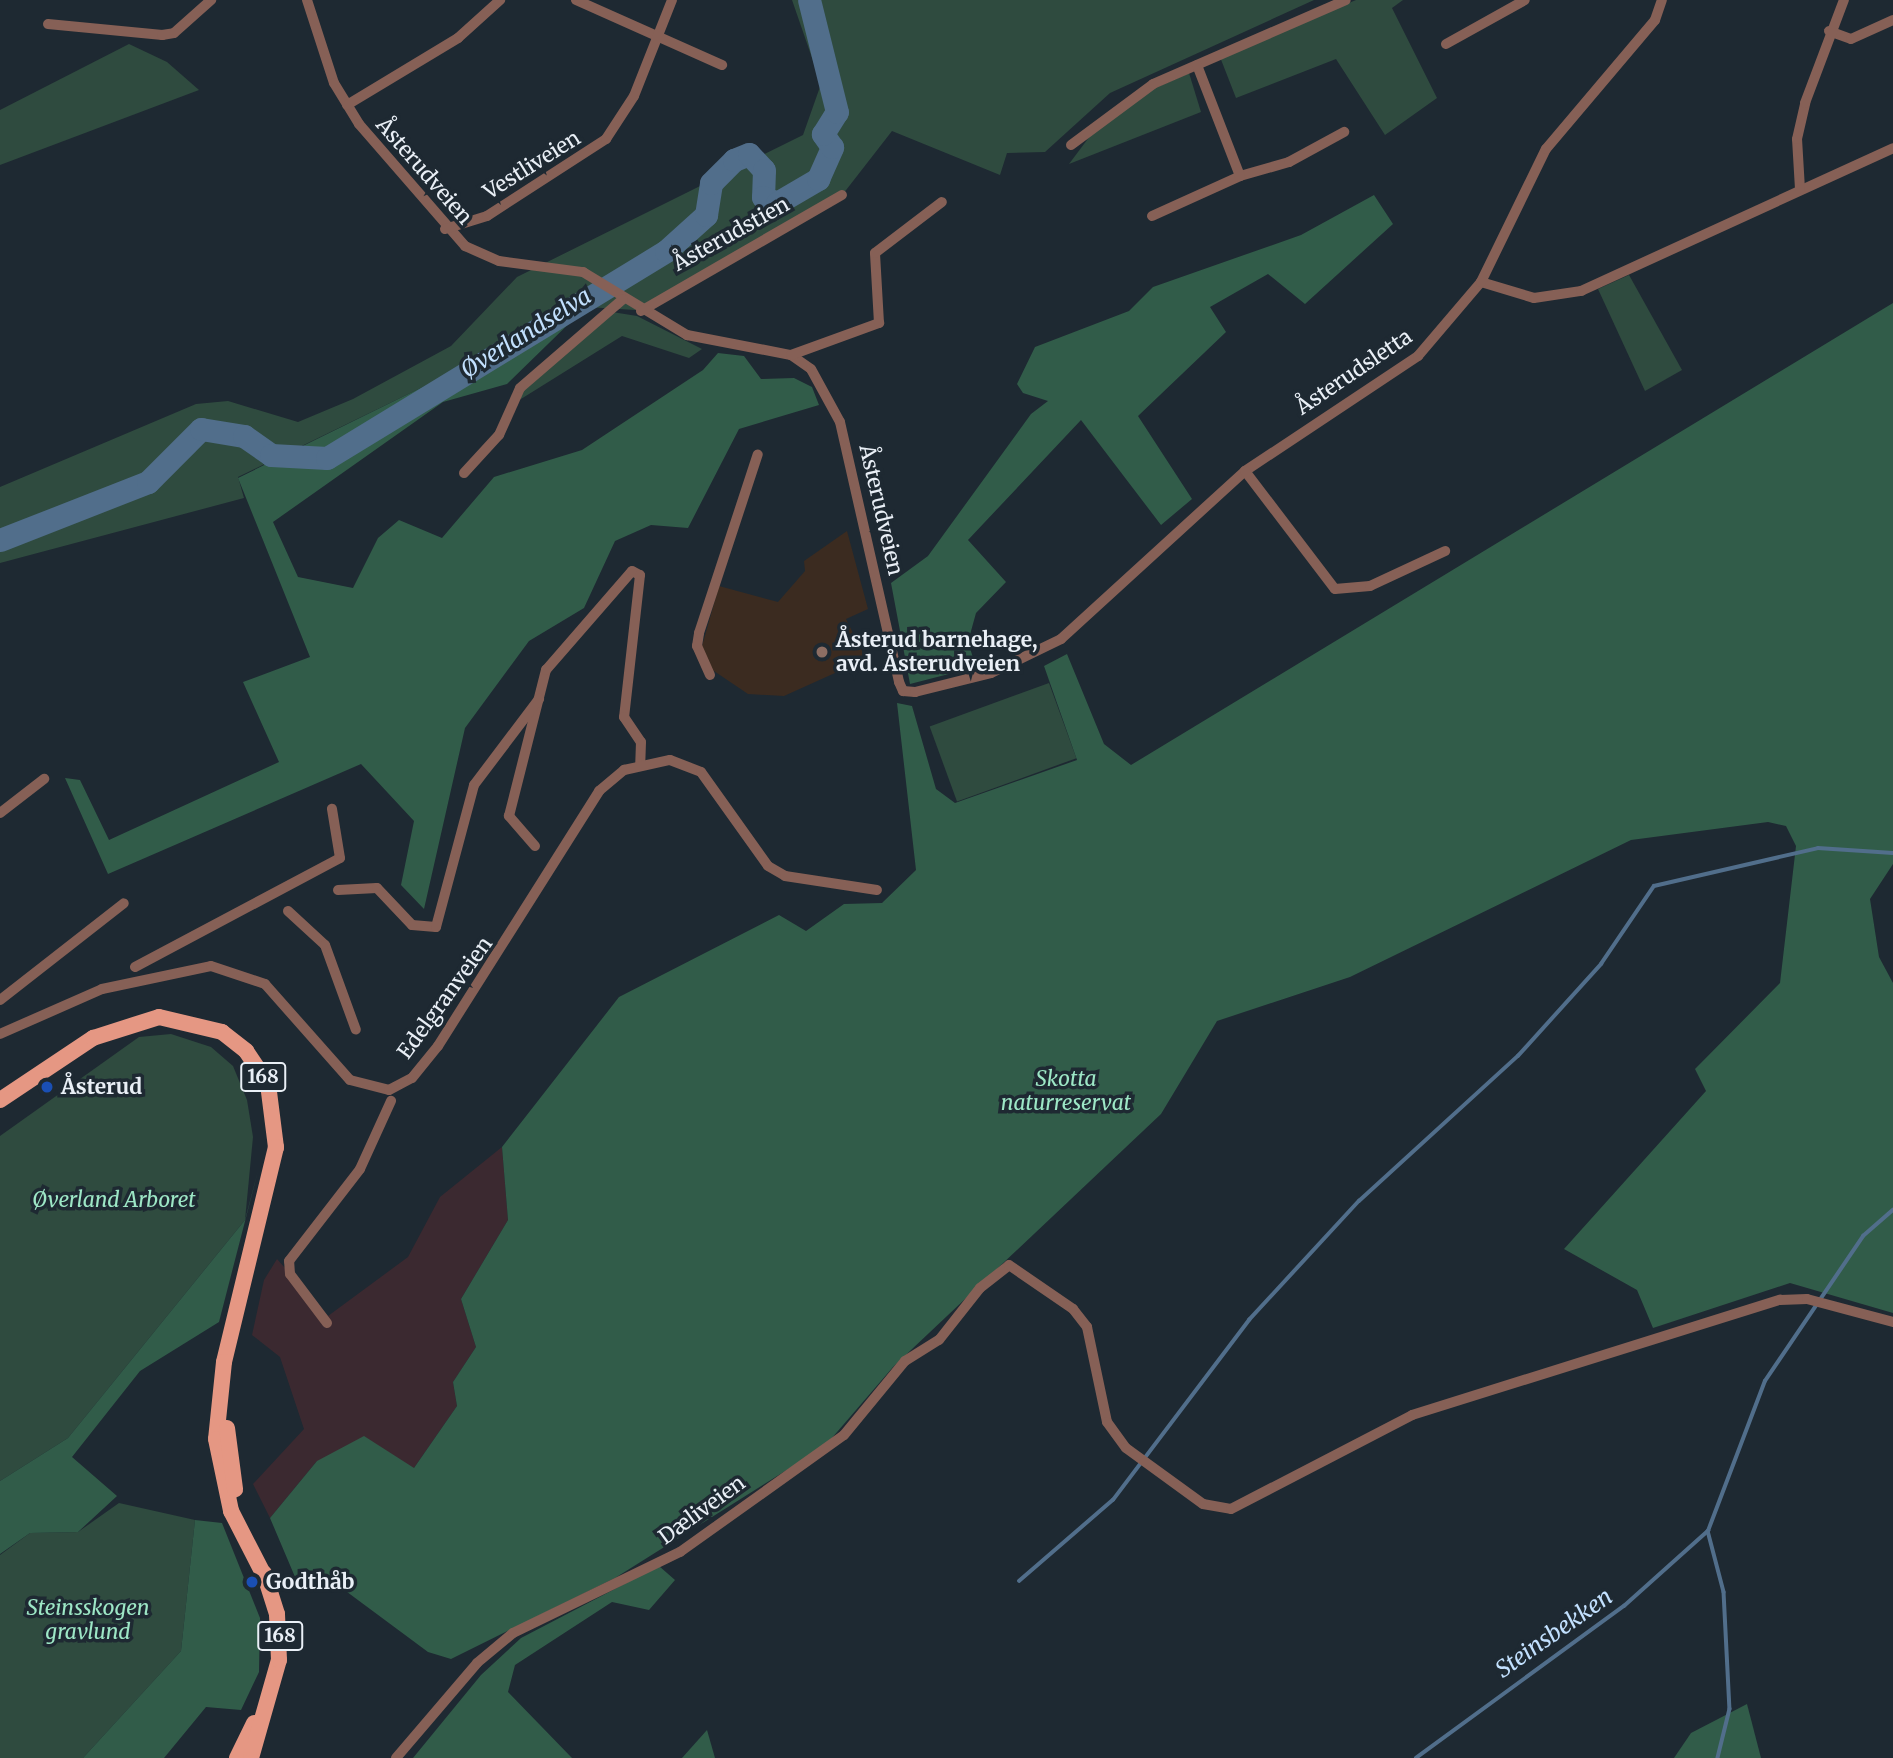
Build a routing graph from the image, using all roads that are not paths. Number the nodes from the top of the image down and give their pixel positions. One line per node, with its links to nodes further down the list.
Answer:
1 (211, 0): 11 (street)
2 (307, 0): 17 (street, Åsterudveien)
3 (500, 0): 17 (street)
4 (576, 0): 13 (street)
5 (672, 0): 13 (street, Vestliveien)
6 (1346, 0): 16 (street)
7 (1525, 0): 14 (street)
8 (1662, 0): 27 (street, Åsterudsletta)
9 (1844, 0): 12 (street)
10 (1893, 20): 12 (street)
11 (47, 24)
12 (1829, 31): 22 (street)
13 (658, 35): 15 (street); 26 (street, Vestliveien)
14 (1446, 44)
15 (722, 65)
16 (1197, 65): 19 (street); 21 (street)
17 (347, 105): 26 (street, Åsterudveien)
18 (1344, 132): 21 (street)
19 (1071, 145)
20 (1893, 148): 22 (street)
21 (1240, 176): 25 (street)
22 (1800, 189): 27 (street)
23 (842, 195): 29 (street, Åsterudstien)
24 (942, 202): 30 (street, Åsterudveien)
25 (1152, 216)
26 (445, 229): 28 (street, Åsterudveien)
27 (1481, 282): 32 (street, Åsterudsletta)
28 (623, 299): 29 (street, Åsterudveien); 33 (street)
29 (640, 311): 30 (street, Åsterudveien)
30 (791, 355): 36 (street, Åsterudveien)
31 (758, 454): 35 (street)
32 (1245, 471): 34 (street); 36 (street, Åsterudsletta)
33 (464, 472)
34 (1444, 551)
35 (710, 675)
36 (903, 691)
37 (542, 695): 38 (street); 42 (street); 43 (street)
38 (640, 766): 44 (street); 50 (street, Edelgranveien)
39 (44, 779): 41 (street)
40 (332, 810): 47 (street)
41 (0, 813)
42 (535, 846)
43 (338, 890)
44 (877, 890)
45 (124, 903): 48 (street)
46 (288, 911): 49 (street)
47 (135, 967)
48 (0, 1000)
49 (356, 1030)
50 (0, 1034)
51 (36, 1078): 52 (main road, 168); 54 (main road, 168); 57 (main road, 168)
52 (0, 1100)
53 (391, 1101): 56 (street)
54 (0, 1112)
55 (1893, 1322): 60 (street, Dæliveien)
56 (327, 1323)
57 (271, 1693): 58 (main road, 168); 59 (main road, 168)
58 (237, 1758)
59 (251, 1758)
60 (396, 1758)

